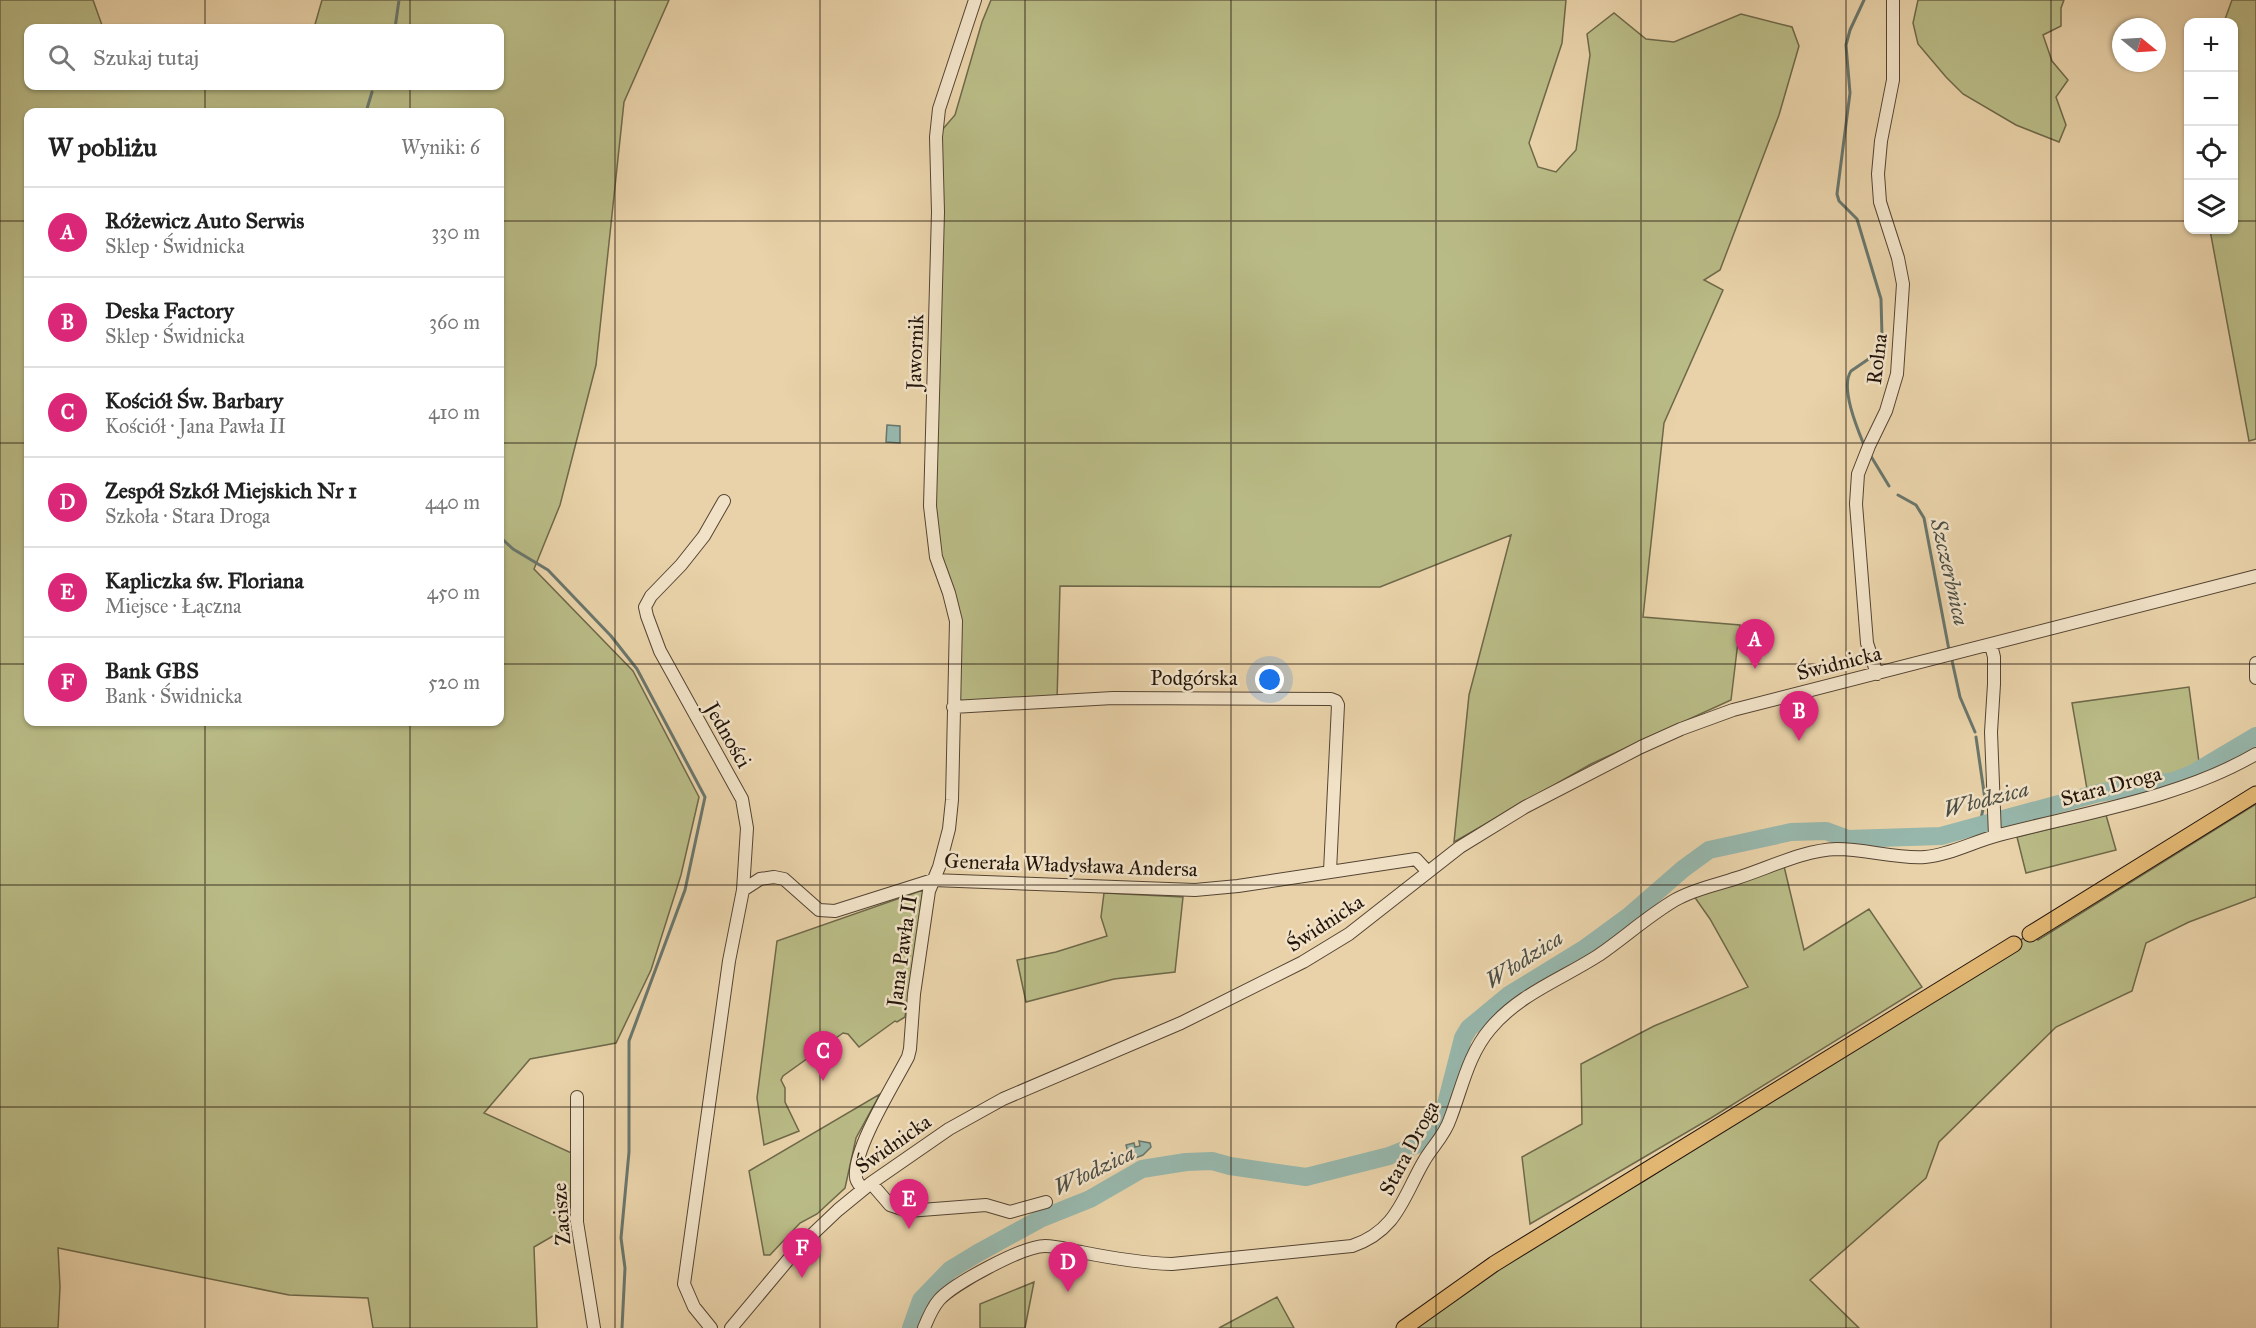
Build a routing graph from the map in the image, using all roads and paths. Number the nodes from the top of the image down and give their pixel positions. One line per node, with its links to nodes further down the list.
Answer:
1 (975, 0): 9 (street, Jawornik)
2 (1893, 0): 7 (street, Rolna)
3 (724, 501): 16 (street, Jedności)
4 (2256, 576): 5 (street, Świdnicka)
5 (1991, 645): 7 (street, Świdnicka); 12 (street)
6 (2256, 663): 8 (street)
7 (1877, 674): 14 (street, Świdnicka)
8 (2256, 678)
9 (953, 707): 13 (street, Podgórska); 15 (street, Jana Pawła II)
10 (2256, 754): 12 (street, Stara Droga)
11 (2256, 794): 17 (main road)
12 (1995, 833): 25 (street, Stara Droga)
13 (1330, 871): 14 (street, Generała Władysława Andersa); 15 (street, Generała Władysława Andersa)
14 (1428, 872): 20 (street, Świdnicka)
15 (933, 880): 16 (street, Generała Władysława Andersa); 20 (street, Jana Pawła II)
16 (743, 890): 23 (street)
17 (2030, 934)
18 (2014, 944): 26 (main road)
19 (577, 1097): 22 (street, Zacisze)
20 (867, 1186): 21 (street); 24 (street, Świdnicka)
21 (1046, 1202)
22 (594, 1328)
23 (711, 1328)
24 (730, 1328)
25 (924, 1328)
26 (1404, 1328)

